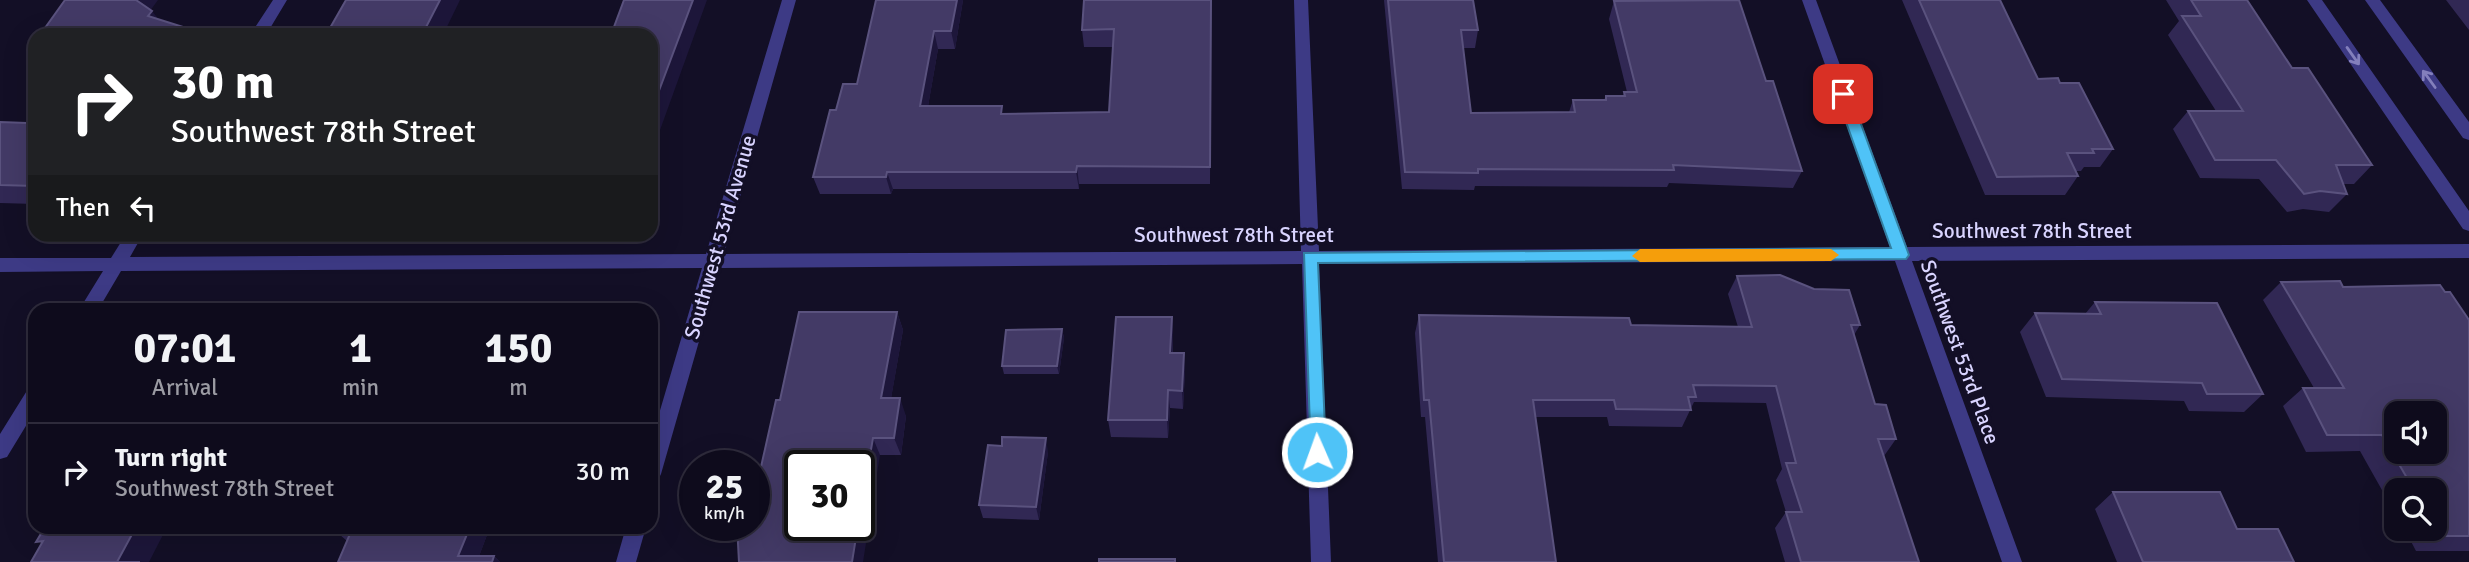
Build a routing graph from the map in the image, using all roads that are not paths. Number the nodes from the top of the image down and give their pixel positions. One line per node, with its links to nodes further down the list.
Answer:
1 (280, 0): 7 (street)
2 (789, 0): 14 (street, Southwest 53rd Avenue)
3 (1301, 0): 13 (street)
4 (1809, 0): 12 (street, Southwest 53rd Place)
5 (2314, 0): 9 (street, one-way to 9)
6 (2372, 0): 8 (street, one-way to 6)
7 (262, 28)
8 (2469, 134)
9 (2469, 224)
10 (130, 242): 15 (street)
11 (2469, 251): 12 (street, Southwest 78th Street)
12 (1901, 255): 13 (street, Southwest 78th Street); 24 (street, Southwest 53rd Place)
13 (1310, 257): 14 (street, Southwest 78th Street); 23 (street)
14 (713, 261): 15 (street, Southwest 78th Street); 19 (street, Southwest 53rd Avenue)
15 (117, 264): 16 (street, Southwest 78th Street); 17 (street)
16 (0, 265)
17 (92, 303)
18 (28, 406): 20 (street)
19 (658, 450)
20 (0, 451)
21 (634, 534): 22 (street)
22 (626, 562)
23 (1321, 562)
24 (2012, 562)

